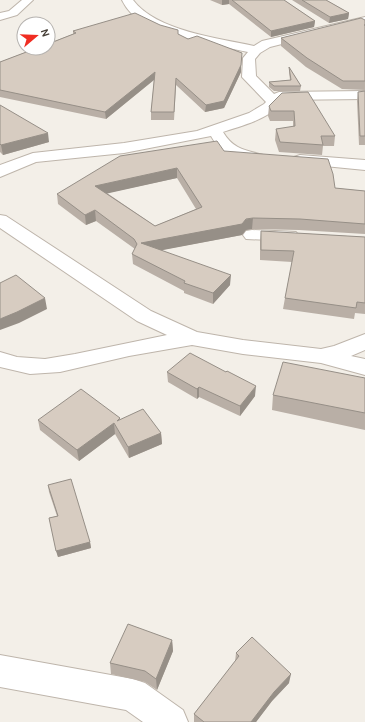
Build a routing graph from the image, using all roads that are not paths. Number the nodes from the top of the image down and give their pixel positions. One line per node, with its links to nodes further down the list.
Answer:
1 (28, 0): 3 (street)
2 (127, 0): 7 (street)
3 (0, 17)
4 (314, 20): 6 (street)
5 (365, 20): 6 (street)
6 (326, 28): 7 (street)
7 (256, 50): 9 (street)
8 (365, 95): 9 (street)
9 (270, 96): 10 (street)
10 (215, 130): 11 (street); 12 (street)
11 (365, 165)
12 (0, 172)
13 (0, 220): 16 (street)
14 (252, 235): 15 (street)
15 (306, 237)
16 (192, 338): 18 (street); 19 (street)
17 (365, 341): 18 (street)
18 (321, 356): 20 (street)
19 (0, 359)
20 (365, 367)
21 (0, 671): 22 (street)
22 (171, 722)

